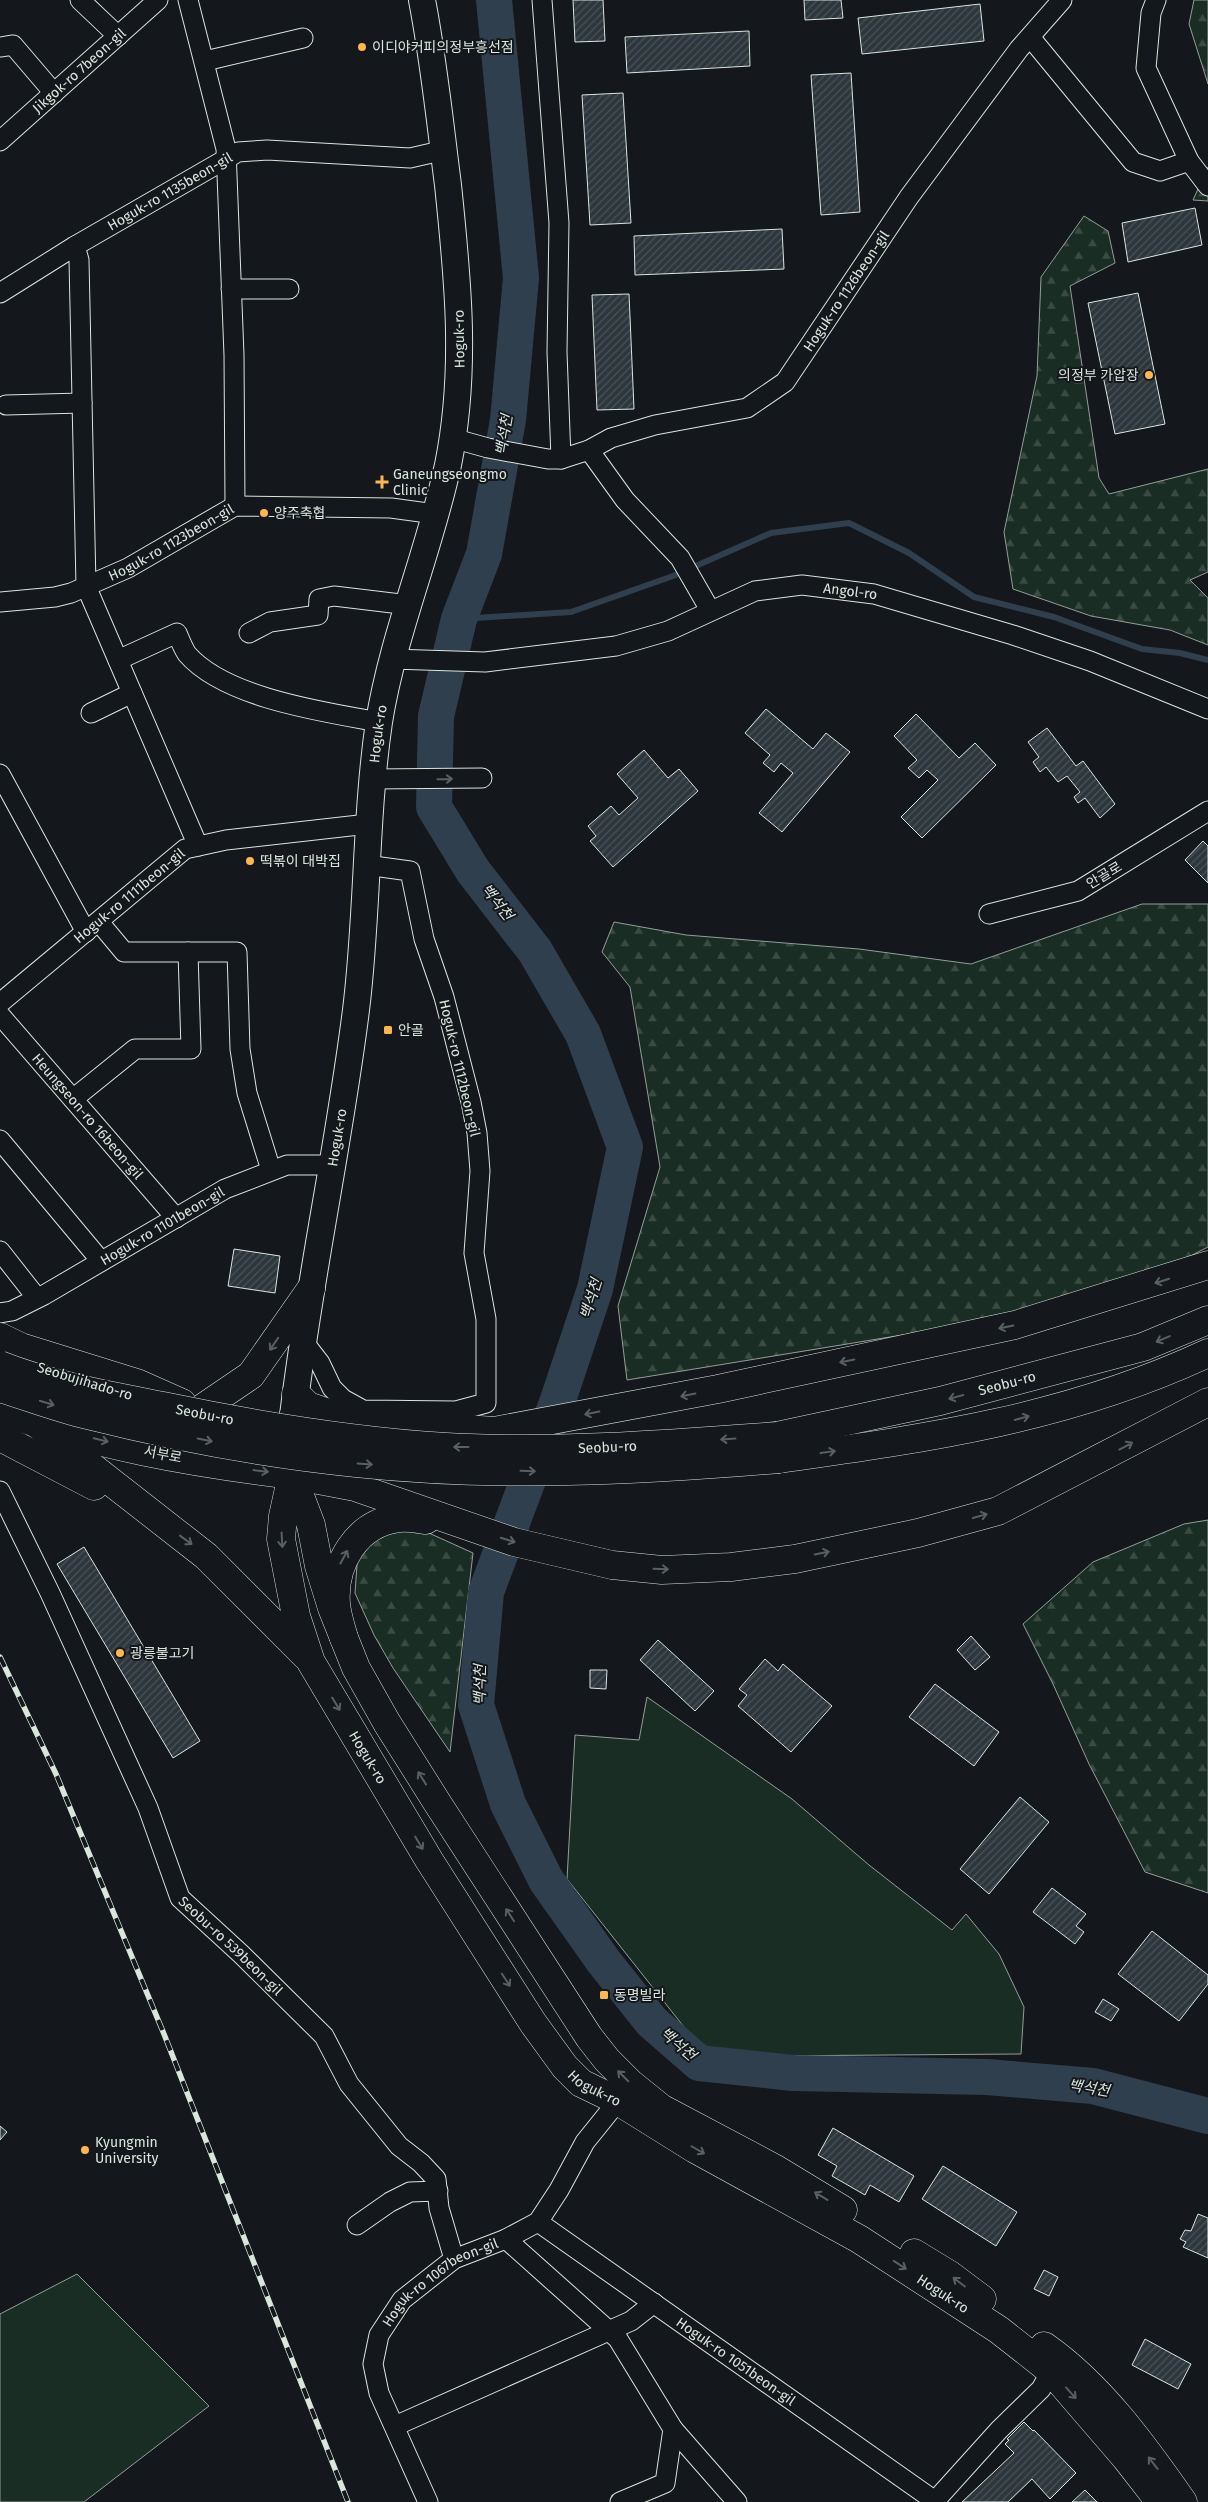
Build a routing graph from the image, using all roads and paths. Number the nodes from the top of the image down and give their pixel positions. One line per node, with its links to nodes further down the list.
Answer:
1 (80, 0): 8 (street)
2 (158, 0): 8 (street, Jikgok-ro 7beon-gil)
3 (188, 0): 12 (street)
4 (422, 0): 15 (street, Hoguk-ro)
5 (542, 0): 27 (street)
6 (1062, 0): 9 (street, Hoguk-ro 1126beon-gil)
7 (1156, 0): 17 (street)
8 (118, 36): 13 (street, Jikgok-ro 7beon-gil)
9 (1030, 36): 17 (street); 26 (street, Hoguk-ro 1126beon-gil)
10 (303, 38): 12 (street)
11 (0, 47): 13 (street)
12 (205, 61): 16 (street)
13 (54, 93): 14 (street, Jikgok-ro 7beon-gil)
14 (0, 140)
15 (445, 150): 16 (street, Hoguk-ro 1135beon-gil); 25 (street, Hoguk-ro)
16 (227, 159): 19 (street, Hoguk-ro 1135beon-gil); 20 (street)
17 (1189, 161): 18 (street)
18 (1208, 186)
19 (75, 246): 22 (street, Hoguk-ro 1135beon-gil); 23 (street)
20 (231, 289): 21 (street); 28 (street)
21 (289, 289)
22 (0, 293)
23 (82, 403): 24 (street); 30 (street)
24 (6, 405)
25 (452, 438): 27 (street); 29 (street, Hoguk-ro)
26 (589, 450): 27 (street, Hoguk-ro 1126beon-gil); 33 (street)
27 (554, 459)
28 (235, 506): 29 (street, Hoguk-ro 1123beon-gil); 30 (street, Hoguk-ro 1123beon-gil)
29 (435, 514): 32 (street, Hoguk-ro)
30 (86, 586): 31 (street, Hoguk-ro 1123beon-gil); 36 (street)
31 (0, 602)
32 (409, 605): 34 (street); 35 (street, Hoguk-ro)
33 (710, 610): 35 (street, Angol-ro); 38 (street, Angol-ro)
34 (249, 633)
35 (392, 659): 40 (street, Hoguk-ro)
36 (118, 660): 37 (street); 40 (street)
37 (132, 693): 39 (street); 46 (street)
38 (1208, 709)
39 (91, 713)
40 (379, 722): 43 (street, Hoguk-ro)
41 (0, 774): 49 (street)
42 (482, 778): 43 (street, one-way to 42)
43 (372, 780): 45 (street, Hoguk-ro)
44 (1208, 811): 48 (street, 안골로)
45 (368, 824): 46 (street, Hoguk-ro 1111beon-gil); 47 (street, Hoguk-ro)
46 (198, 846): 49 (street, Hoguk-ro 1111beon-gil)
47 (366, 865): 55 (street, Hoguk-ro); 66 (street, Hoguk-ro 1112beon-gil)
48 (989, 914)
49 (92, 927): 50 (street); 51 (street, Hoguk-ro 1111beon-gil)
50 (188, 952): 53 (street); 56 (street)
51 (0, 1003)
52 (0, 1015): 53 (street, Heungseon-ro 16beon-gil)
53 (73, 1099): 57 (street, Heungseon-ro 16beon-gil)
54 (0, 1140): 59 (street)
55 (332, 1165): 56 (street, Hoguk-ro 1101beon-gil); 61 (street, Hoguk-ro)
56 (271, 1170): 57 (street, Hoguk-ro 1101beon-gil)
57 (176, 1218): 59 (street, Hoguk-ro 1101beon-gil)
58 (0, 1251): 62 (street)
59 (101, 1261): 62 (street, Hoguk-ro 1101beon-gil)
60 (1208, 1265): 73 (main road, one-way to 73)
61 (311, 1288): 66 (street, Hoguk-ro); 72 (main road, one-way to 72)
62 (37, 1298): 63 (street, Hoguk-ro 1101beon-gil)
63 (0, 1313)
64 (1208, 1320): 77 (main road, Seobu-ro, one-way to 77)
65 (0, 1337): 72 (main road)
66 (303, 1340): 73 (street, Hoguk-ro)
67 (1208, 1353): 77 (main road, Seobu-ro, one-way to 67)
68 (0, 1354): 72 (main road, Seobujihado-ro)
69 (0, 1365): 77 (main road, Seobu-ro, one-way to 69, bridge)
70 (0, 1388): 77 (main road, Seobu-ro, one-way to 77, bridge)
71 (1208, 1402): 81 (main road, one-way to 71)
72 (186, 1405): 73 (main road)
73 (294, 1406): 78 (main road, Hoguk-ro)
74 (0, 1410): 75 (main road)
75 (37, 1424): 78 (main road, 서부로, one-way to 78); 80 (main road)
76 (0, 1437): 80 (main road)
77 (778, 1448)
78 (292, 1475): 81 (main road, 서부로); 82 (main road, Hoguk-ro); 83 (main road, Hoguk-ro, one-way to 83)
79 (0, 1491): 85 (street, Seobu-ro 539beon-gil)
80 (153, 1517): 83 (main road, one-way to 83)
81 (462, 1525): 82 (main road, one-way to 81)
82 (344, 1638): 100 (main road, Hoguk-ro, one-way to 82)
83 (311, 1662): 84 (main road, Hoguk-ro, one-way to 84)
84 (618, 2101): 86 (street); 92 (main road, Hoguk-ro, one-way to 92)
85 (438, 2191): 87 (street); 89 (street, Seobu-ro 539beon-gil)
86 (538, 2222): 88 (street, Hoguk-ro 1067beon-gil); 90 (street, Hoguk-ro 1051beon-gil)
87 (357, 2225)
88 (506, 2239): 89 (street, Hoguk-ro 1067beon-gil); 91 (street)
89 (454, 2259): 93 (street, Hoguk-ro 1067beon-gil)
90 (654, 2303): 91 (street); 95 (street, Hoguk-ro 1051beon-gil)
91 (609, 2331): 93 (street); 94 (street)
92 (1051, 2371): 95 (street); 99 (main road, Hoguk-ro, one-way to 99)
93 (395, 2426): 96 (street, Hoguk-ro 1067beon-gil)
94 (673, 2429): 97 (street); 98 (street)
95 (934, 2501)
96 (428, 2502)
97 (620, 2502)
98 (737, 2502)
99 (1160, 2502)
100 (1183, 2502)

